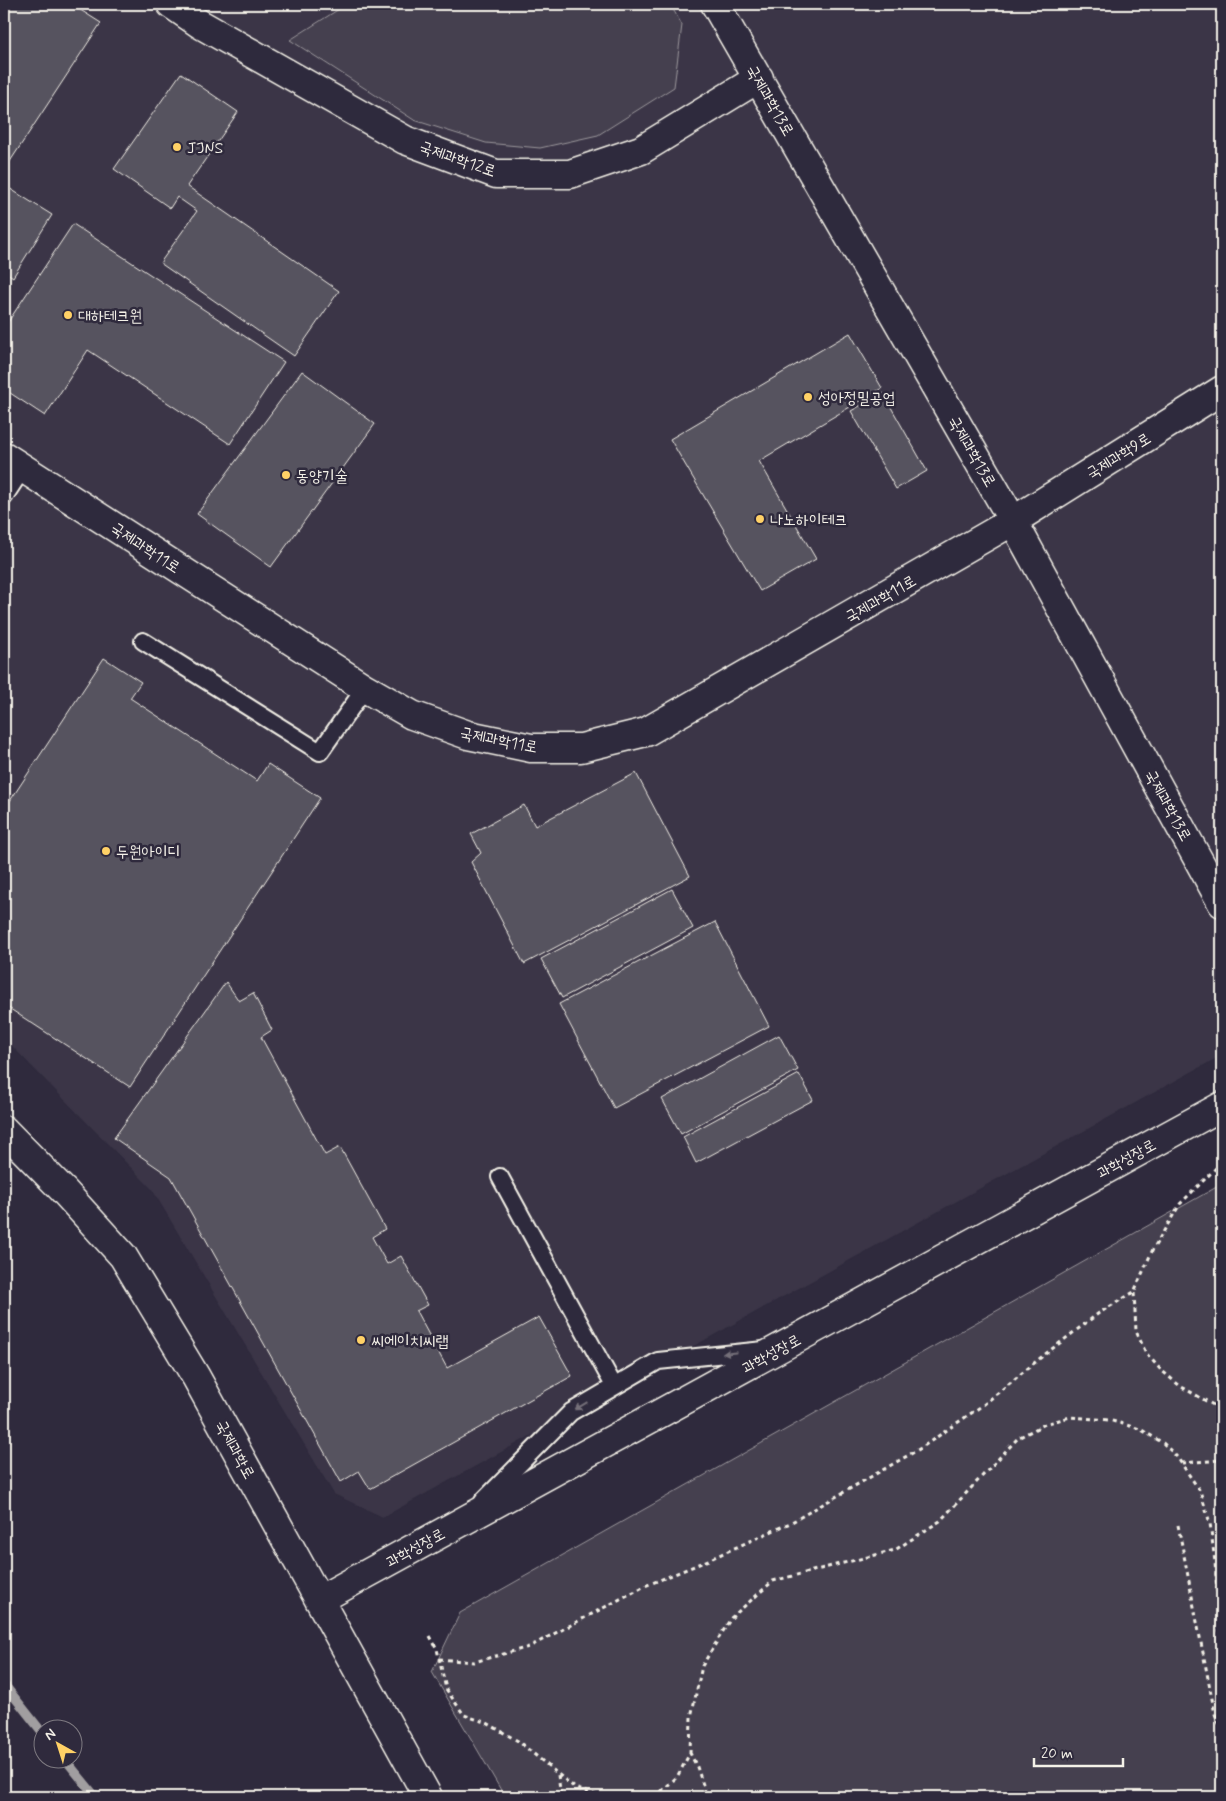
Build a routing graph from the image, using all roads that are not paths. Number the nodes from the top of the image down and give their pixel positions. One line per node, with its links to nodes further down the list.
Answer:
1 (171, 4): 3 (street, 국제과학12로)
2 (715, 4): 3 (street, 국제과학13로)
3 (759, 78): 7 (street, 국제과학13로)
4 (1222, 390): 7 (street, 국제과학9로)
5 (13, 462): 6 (lane); 9 (street, 국제과학11로)
6 (4, 497)
7 (1013, 521): 9 (street, 국제과학11로); 10 (street, 국제과학13로)
8 (143, 641): 9 (lane)
9 (365, 688)
10 (1222, 903)
11 (1222, 1106): 14 (street, 과학성장로)
12 (4, 1130): 17 (street, 국제과학로)
13 (500, 1176): 15 (lane)
14 (779, 1348): 15 (lane, one-way to 15); 16 (street, 과학성장로)
15 (614, 1386): 16 (lane, one-way to 16)
16 (466, 1520): 17 (street, 과학성장로)
17 (319, 1600): 18 (street, 국제과학로)
18 (428, 1797)

